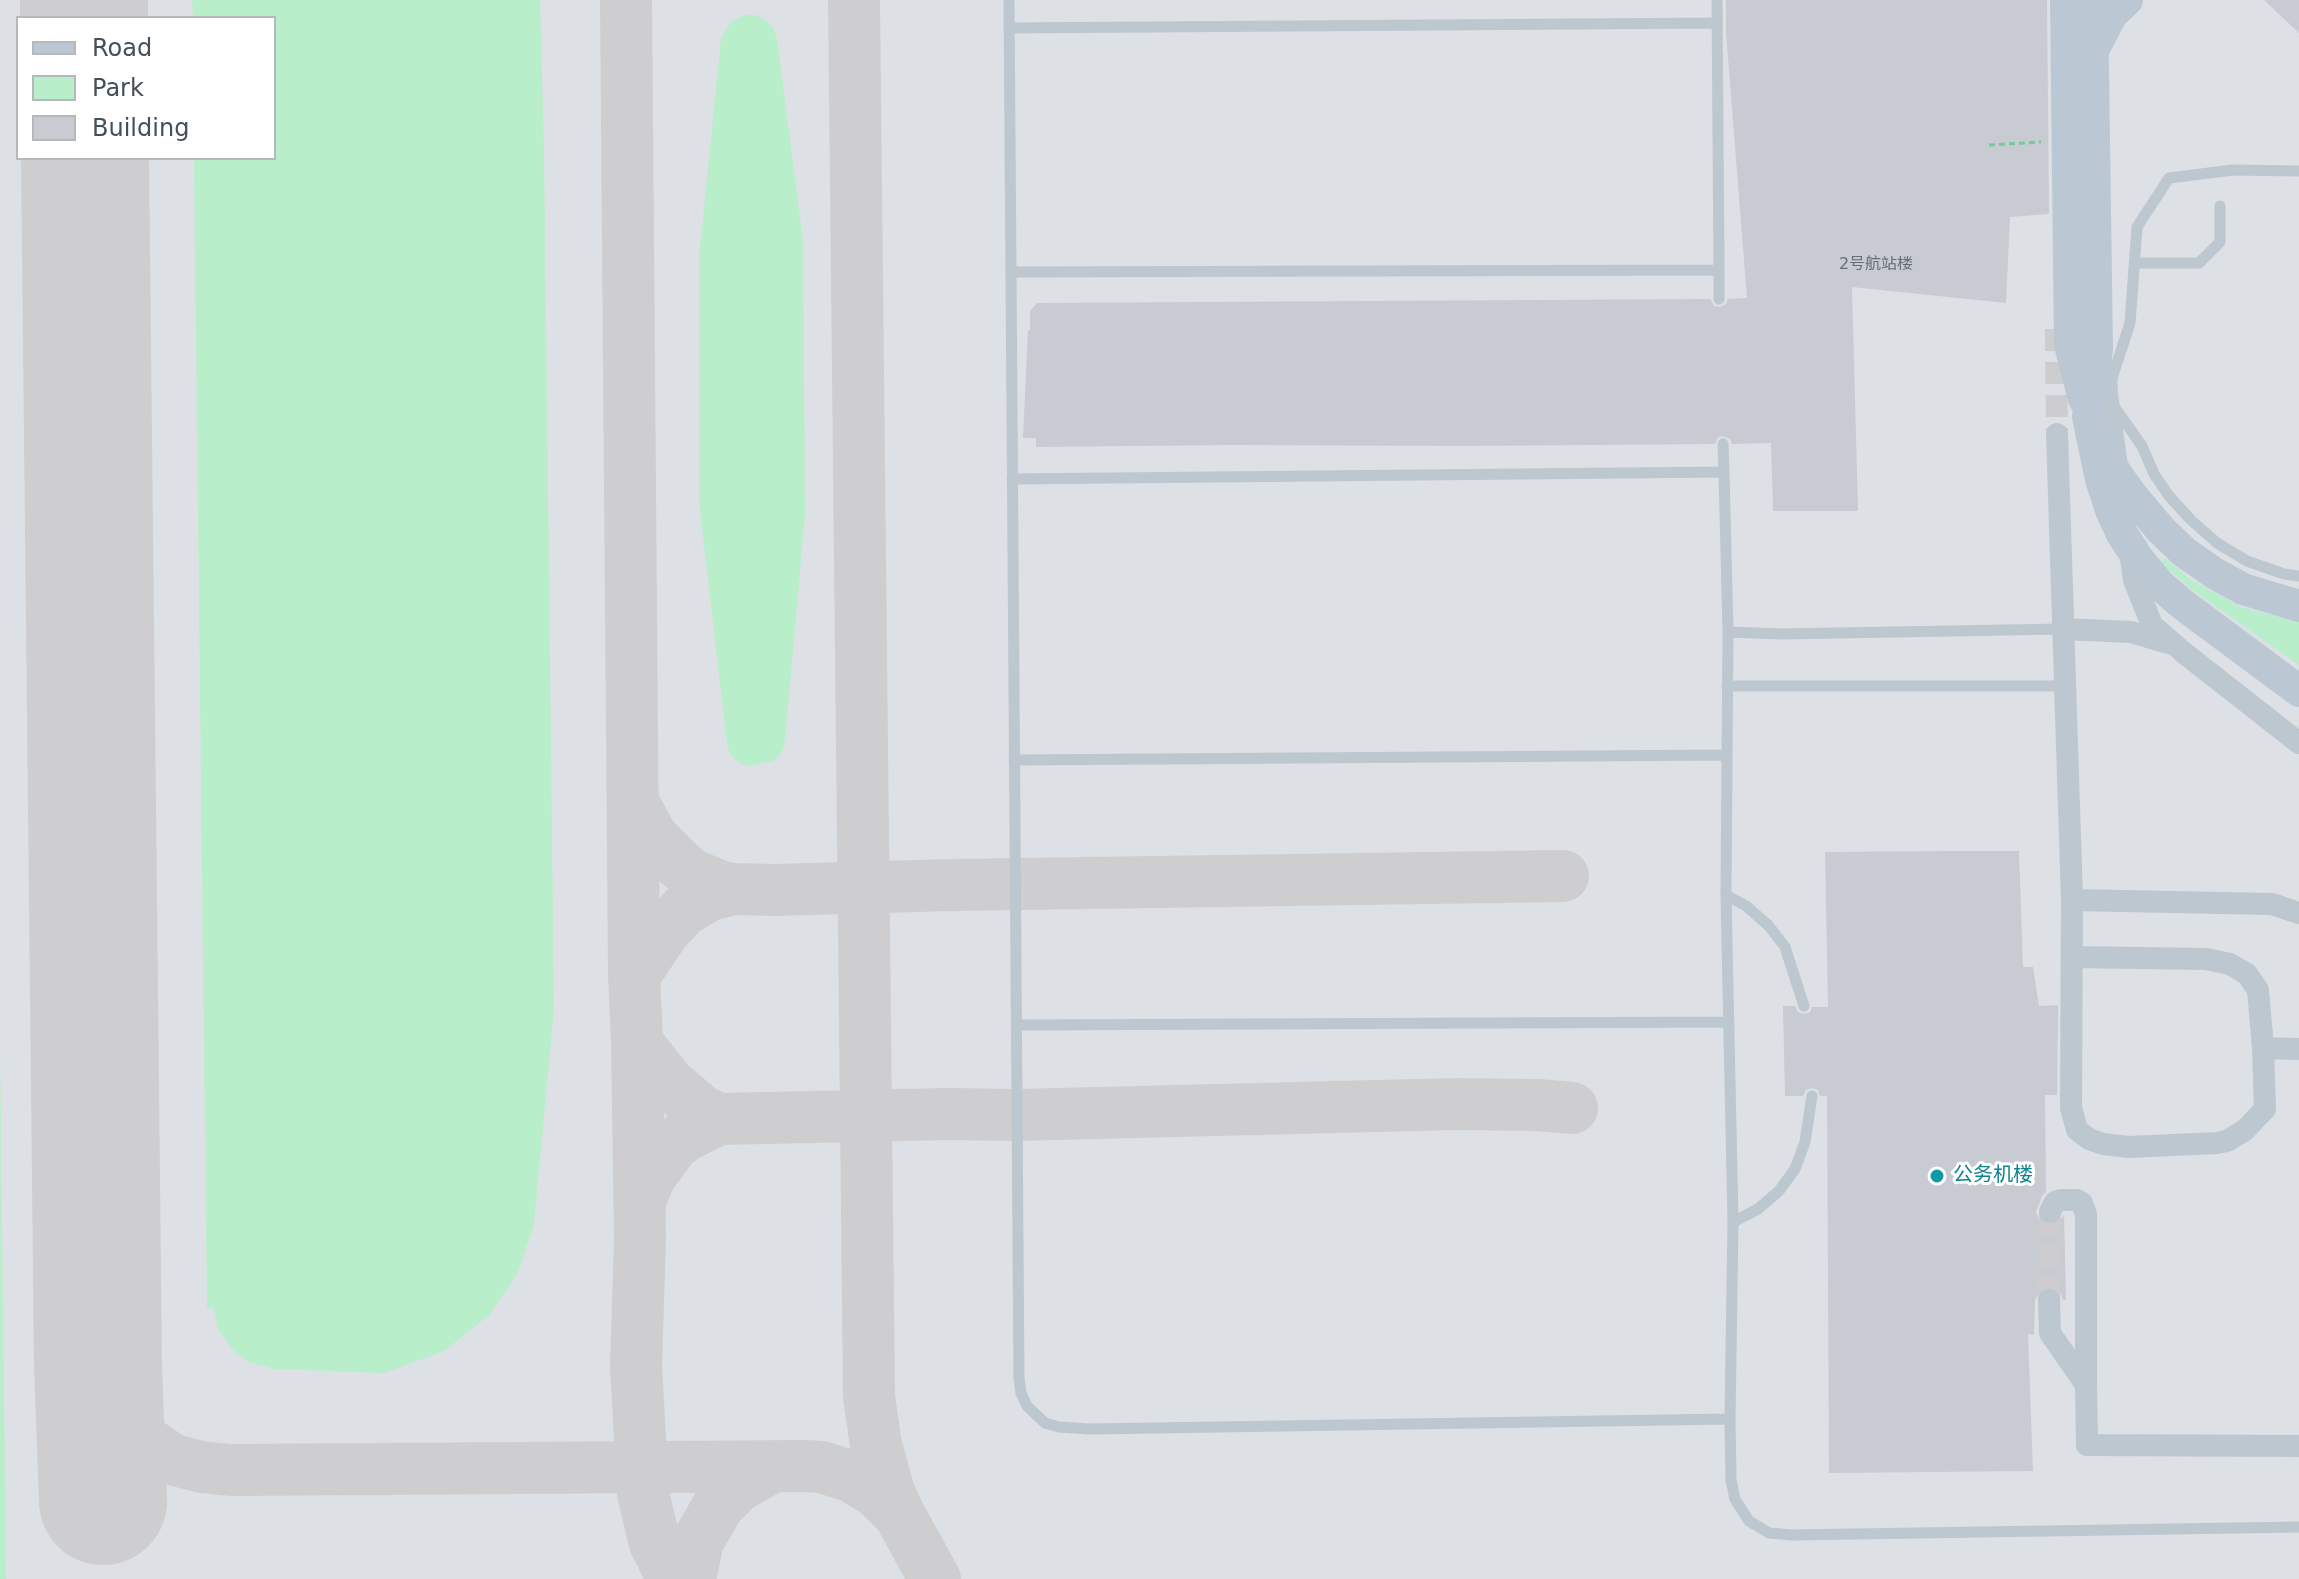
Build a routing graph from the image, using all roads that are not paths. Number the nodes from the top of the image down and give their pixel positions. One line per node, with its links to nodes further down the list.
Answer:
1 (1009, 0): 7 (lane)
2 (1717, 0): 6 (lane)
3 (2066, 0): 15 (main road)
4 (2095, 0): 8 (main road); 15 (street)
5 (2127, 0): 8 (main road, bridge)
6 (1717, 23): 7 (lane); 12 (lane)
7 (1009, 28): 13 (lane)
8 (2093, 50): 15 (main road)
9 (2299, 171): 11 (lane)
10 (2220, 206): 11 (lane)
11 (2135, 263): 15 (lane)
12 (1719, 270): 13 (lane); 14 (lane)
13 (1013, 272): 19 (lane)
14 (1719, 299)
15 (2096, 416): 20 (lane); 21 (main road, bridge); 24 (street); 27 (main road, bridge)
16 (2057, 434): 22 (street)
17 (1723, 444): 18 (lane)
18 (1724, 472): 19 (lane); 23 (lane)
19 (1012, 479): 30 (lane)
20 (2299, 576)
21 (2299, 606)
22 (2063, 629): 23 (lane); 24 (street); 26 (street)
23 (1728, 632): 25 (lane)
24 (2183, 652): 28 (street)
25 (1727, 686): 26 (lane); 29 (lane)
26 (2064, 686): 32 (street)
27 (2299, 691)
28 (2299, 743)
29 (1727, 755): 30 (lane); 31 (lane)
30 (1014, 760): 37 (lane)
31 (1726, 895): 35 (lane); 36 (lane)
32 (2072, 900): 33 (street); 34 (street)
33 (2299, 913)
34 (2073, 957): 38 (street); 38 (street)
35 (1804, 1006)
36 (1729, 1022): 37 (lane); 42 (lane)
37 (1017, 1025): 45 (lane)
38 (2263, 1048): 39 (street)
39 (2299, 1049)
40 (1812, 1096): 42 (lane)
41 (2050, 1212): 44 (street)
42 (1733, 1222): 45 (lane)
43 (2049, 1300): 44 (street)
44 (2086, 1385): 46 (street)
45 (1730, 1419): 47 (lane)
46 (2299, 1446)
47 (2299, 1527)

